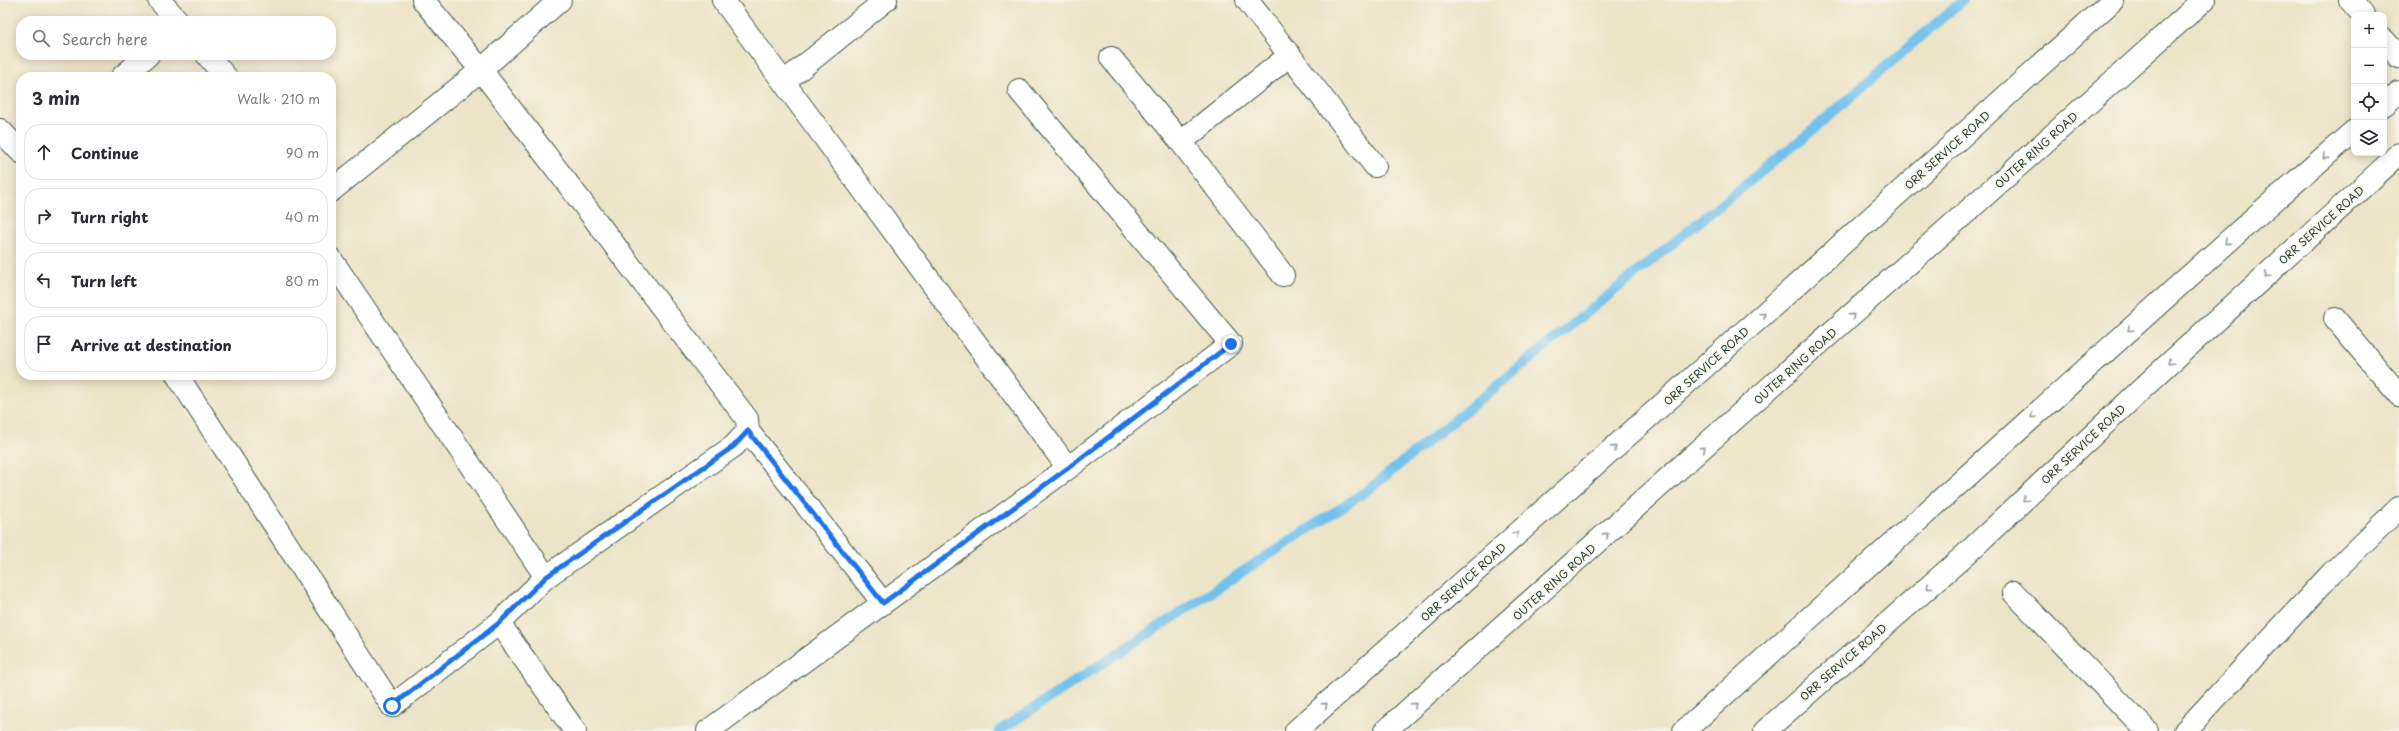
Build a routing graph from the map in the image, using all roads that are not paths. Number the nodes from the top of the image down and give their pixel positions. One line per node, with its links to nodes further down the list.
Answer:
1 (158, 0): 11 (main road)
2 (423, 0): 18 (main road)
3 (560, 0): 18 (main road)
4 (723, 0): 21 (main road)
5 (886, 0): 21 (main road)
6 (1247, 0): 13 (main road)
7 (2113, 0): 44 (main road, ORR SERVICE ROAD, one-way to 7)
8 (2204, 0): 45 (main road, OUTER RING ROAD, one-way to 8)
9 (2350, 0): 10 (main road)
10 (2360, 12)
11 (173, 16)
12 (2387, 43): 14 (main road)
13 (1290, 55): 25 (main road); 28 (main road)
14 (2399, 57)
15 (1111, 58): 25 (main road)
16 (142, 60): 19 (main road)
17 (211, 60): 20 (main road)
18 (482, 70): 29 (main road); 35 (main road)
19 (128, 72)
20 (222, 72)
21 (784, 82): 36 (main road)
22 (1019, 90): 36 (main road)
23 (0, 130): 26 (main road)
24 (2351, 134): 46 (main road, one-way to 46)
25 (1180, 142): 31 (main road)
26 (16, 147)
27 (2399, 154): 47 (main road, ORR SERVICE ROAD, one-way to 47)
28 (1375, 166)
29 (336, 187)
30 (336, 266): 38 (main road)
31 (1283, 275)
32 (2335, 319): 34 (main road)
33 (180, 380): 41 (main road)
34 (2399, 395)
35 (748, 431): 38 (main road); 40 (main road)
36 (1068, 468): 40 (main road)
37 (2399, 508): 49 (main road)
38 (546, 577): 41 (main road)
39 (2014, 593): 48 (main road)
40 (883, 603): 43 (main road)
41 (499, 623): 42 (main road)
42 (575, 731)
43 (708, 731)
44 (1296, 731)
45 (1385, 731)
46 (1684, 731)
47 (1765, 731)
48 (2147, 731)
49 (2185, 731)

